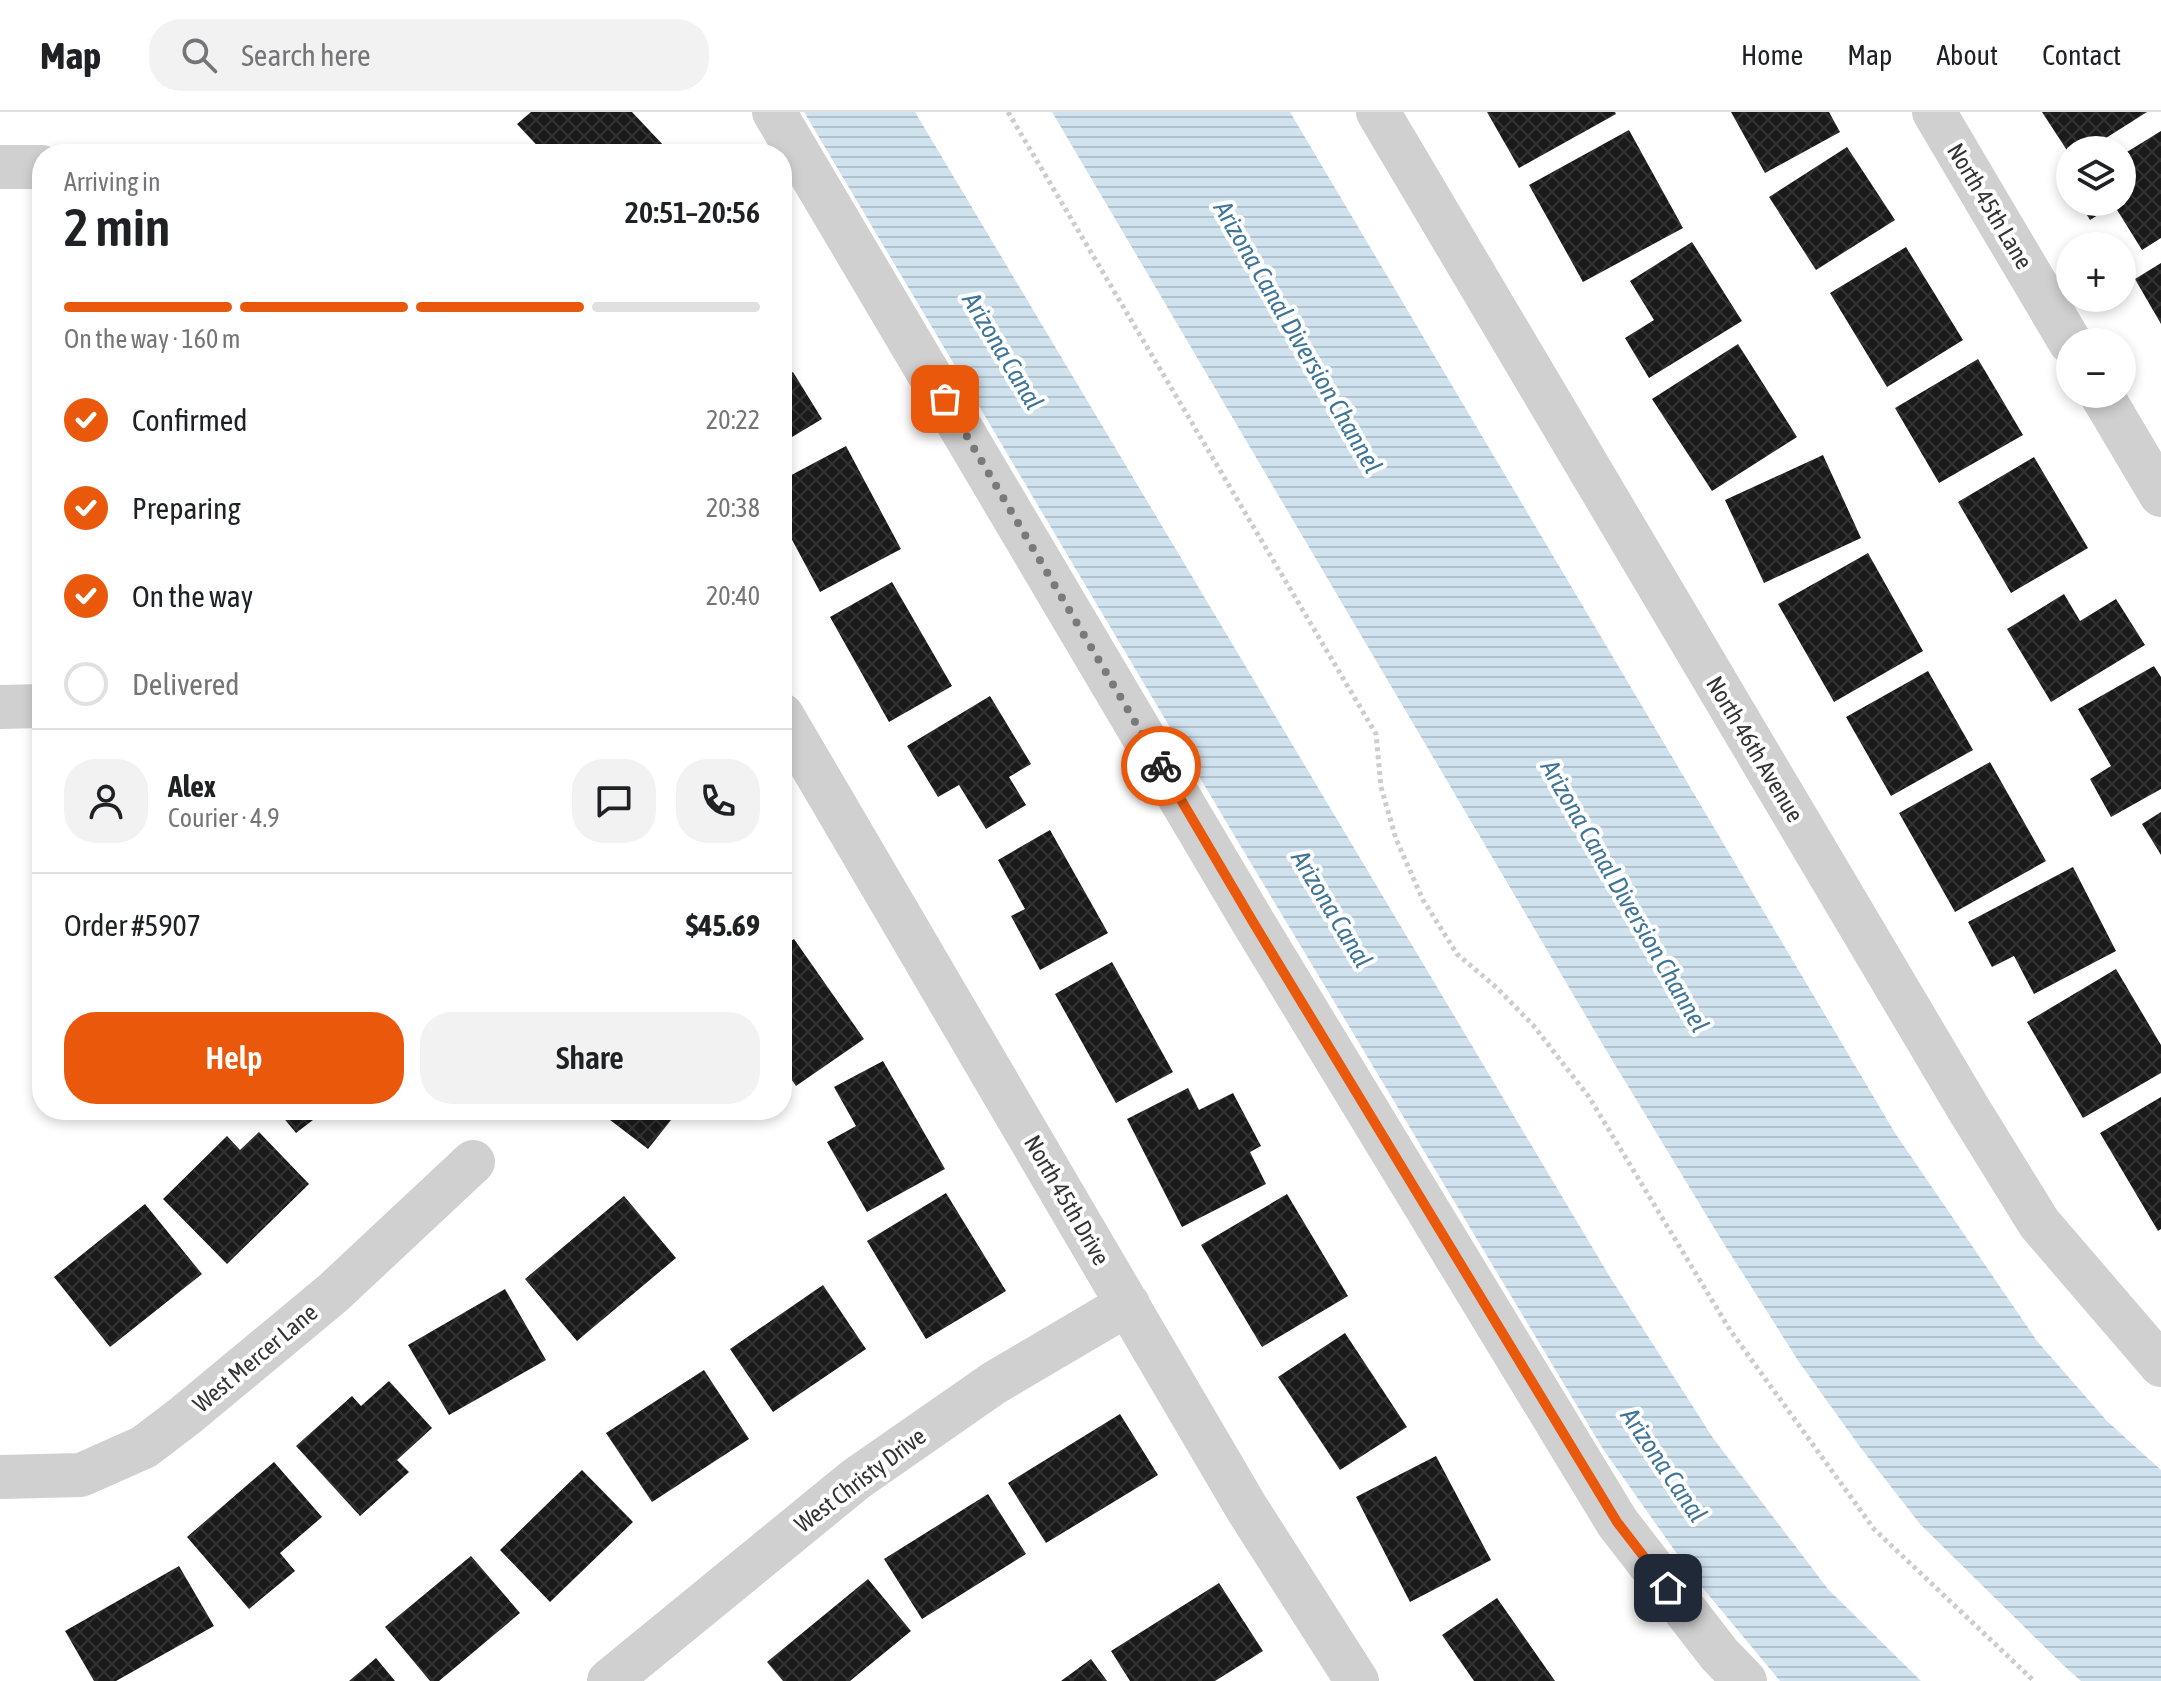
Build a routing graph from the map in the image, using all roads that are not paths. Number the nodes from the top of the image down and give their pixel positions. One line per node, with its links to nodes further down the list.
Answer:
1 (774, 112): 18 (street)
2 (1378, 112): 14 (street, North 46th Avenue)
3 (1934, 112): 6 (street, North 45th Lane)
4 (0, 167): 5 (street)
5 (32, 167)
6 (2062, 328)
7 (2109, 408): 8 (street)
8 (2161, 495)
9 (32, 706): 10 (street)
10 (0, 707)
11 (792, 732): 13 (street, North 45th Drive)
12 (473, 1162): 15 (street, West Mercer Lane)
13 (1128, 1304): 16 (street, West Christy Drive); 17 (street, North 45th Drive)
14 (2161, 1365)
15 (0, 1477)
16 (609, 1681)
17 (1357, 1681)
18 (1745, 1681)

